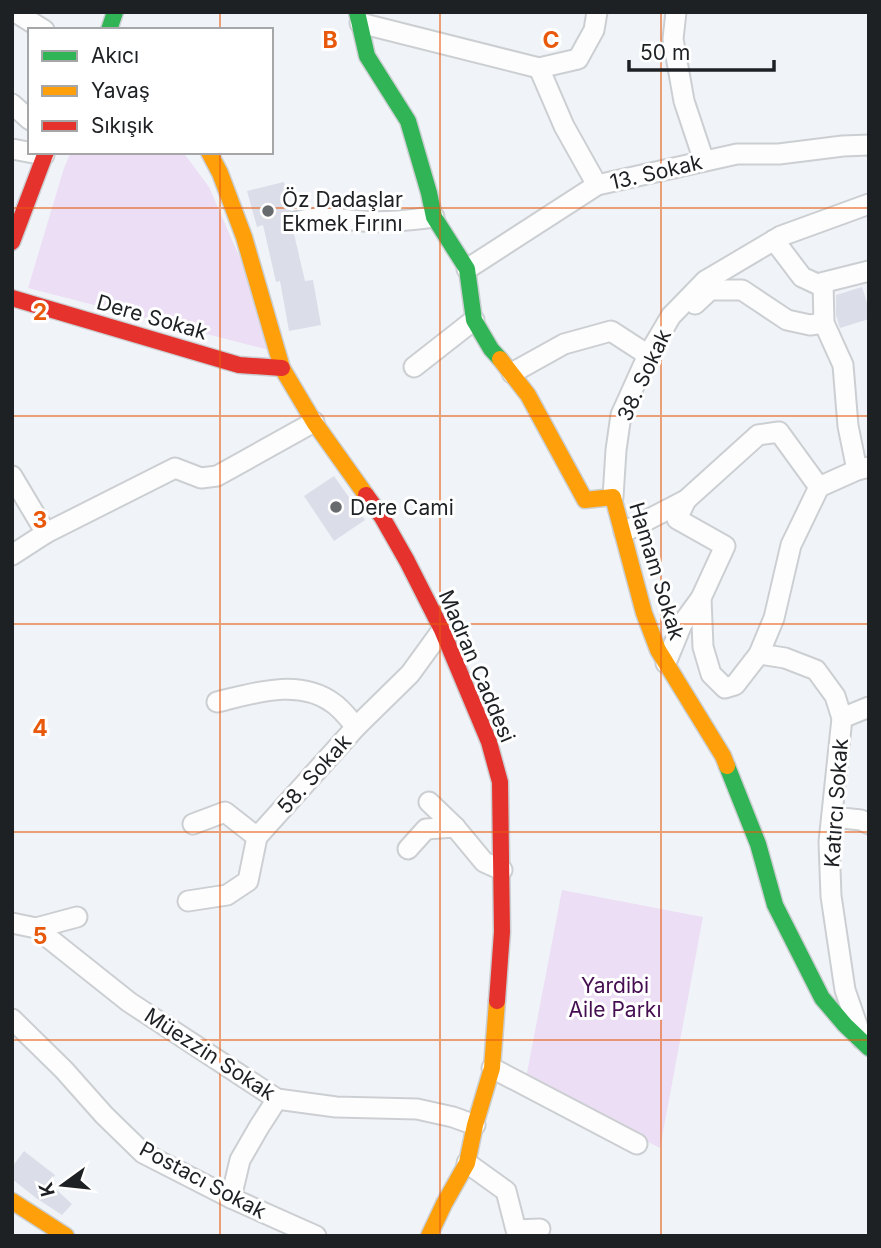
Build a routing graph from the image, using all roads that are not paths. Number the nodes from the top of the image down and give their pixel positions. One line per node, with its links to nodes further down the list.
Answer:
1 (15, 12): 5 (street)
2 (597, 12): 6 (street)
3 (676, 12): 12 (street)
4 (359, 18): 6 (street); 15 (street, Hamam Sokak)
5 (41, 28)
6 (539, 68): 13 (street)
7 (12, 104): 8 (street)
8 (28, 118)
9 (869, 145): 12 (street, 13. Sokak)
10 (45, 154): 18 (street)
11 (210, 154): 27 (street, Madran Caddesi)
12 (704, 161): 13 (street, 13. Sokak)
13 (597, 185): 19 (street, 13. Sokak)
14 (869, 204): 17 (street, 38. Sokak)
15 (434, 217): 16 (street); 19 (street, Hamam Sokak)
16 (295, 222)
17 (774, 240): 21 (street); 25 (street, 38. Sokak)
18 (12, 242)
19 (467, 269): 23 (street, Hamam Sokak)
20 (869, 271): 21 (street)
21 (823, 283): 24 (street)
22 (12, 298): 27 (street, Dere Sokak)
23 (474, 320): 26 (street); 28 (street, Hamam Sokak)
24 (824, 323): 25 (street); 30 (street)
25 (648, 355): 28 (street); 33 (street, 38. Sokak)
26 (414, 367)
27 (282, 369): 29 (street, Madran Caddesi)
28 (512, 373): 33 (street, Hamam Sokak)
29 (314, 422): 36 (street); 39 (street, Madran Caddesi)
30 (863, 469): 32 (street)
31 (12, 476): 36 (street)
32 (819, 487): 34 (street); 40 (street)
33 (613, 497): 35 (street, Hamam Sokak)
34 (686, 500): 35 (street); 38 (street)
35 (624, 532): 41 (street, Hamam Sokak)
36 (46, 533): 37 (street)
37 (12, 555)
38 (701, 598): 40 (street); 41 (street)
39 (442, 630): 45 (street, 58. Sokak); 53 (street, Madran Caddesi)
40 (759, 654): 44 (street, Katırcı Sokak)
41 (666, 663): 59 (street, Hamam Sokak)
42 (217, 702): 45 (street)
43 (869, 707): 44 (street)
44 (842, 718): 47 (street, Katırcı Sokak)
45 (356, 727): 51 (street, 58. Sokak)
46 (429, 802): 50 (street)
47 (832, 817): 49 (street); 59 (street, Katırcı Sokak)
48 (192, 824): 51 (street)
49 (869, 824)
50 (455, 827): 52 (street); 53 (street)
51 (257, 837): 54 (street)
52 (408, 849)
53 (502, 870): 60 (street, Madran Caddesi)
54 (188, 901)
55 (77, 917): 57 (street)
56 (12, 923): 57 (street, Müezzin Sokak)
57 (36, 928): 61 (street, Müezzin Sokak)
58 (12, 1019): 65 (street, Postacı Sokak)
59 (866, 1045)
60 (492, 1068): 62 (street, Madran Caddesi); 63 (street)
61 (277, 1099): 62 (street, Müezzin Sokak); 65 (street)
62 (475, 1125): 64 (street, Madran Caddesi)
63 (638, 1144)
64 (467, 1163): 67 (street); 70 (street, Madran Caddesi)
65 (231, 1198): 69 (street, Postacı Sokak)
66 (12, 1201): 68 (street)
67 (540, 1228)
68 (66, 1236)
69 (316, 1236)
70 (429, 1236)

